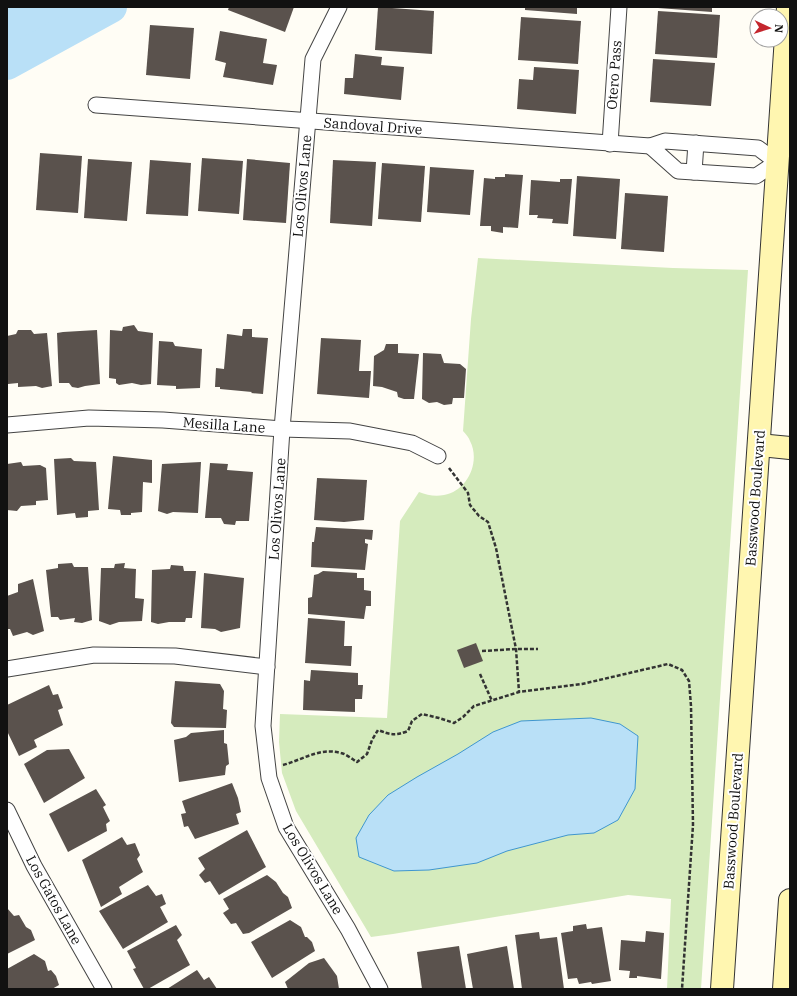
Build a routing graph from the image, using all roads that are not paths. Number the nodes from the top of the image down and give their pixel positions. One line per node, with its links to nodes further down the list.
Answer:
1 (339, 7): 5 (street, Los Olivos Lane)
2 (619, 7): 7 (street, Otero Pass)
3 (788, 7): 9 (main road, Basswood Boulevard)
4 (96, 105): 5 (street, Sandoval Drive)
5 (307, 121): 7 (street, Sandoval Drive); 12 (street, Los Olivos Lane)
6 (696, 143): 8 (street, Sandoval Drive); 9 (street, Sandoval Drive); 10 (street)
7 (610, 144): 8 (street, Sandoval Drive)
8 (650, 146): 10 (street)
9 (777, 162): 10 (street); 13 (main road, Basswood Boulevard)
10 (694, 172)
11 (7, 425): 12 (street, Mesilla Lane)
12 (282, 429): 15 (street, Mesilla Lane); 16 (street, Los Olivos Lane)
13 (759, 445): 14 (main road); 22 (main road, Basswood Boulevard)
14 (790, 448)
15 (438, 456)
16 (266, 667): 17 (street); 21 (street, Los Olivos Lane)
17 (7, 669)
18 (7, 810): 20 (street, Los Gatos Lane)
19 (790, 900): 23 (main road)
20 (104, 989)
21 (380, 989)
22 (722, 989)
23 (784, 989)

